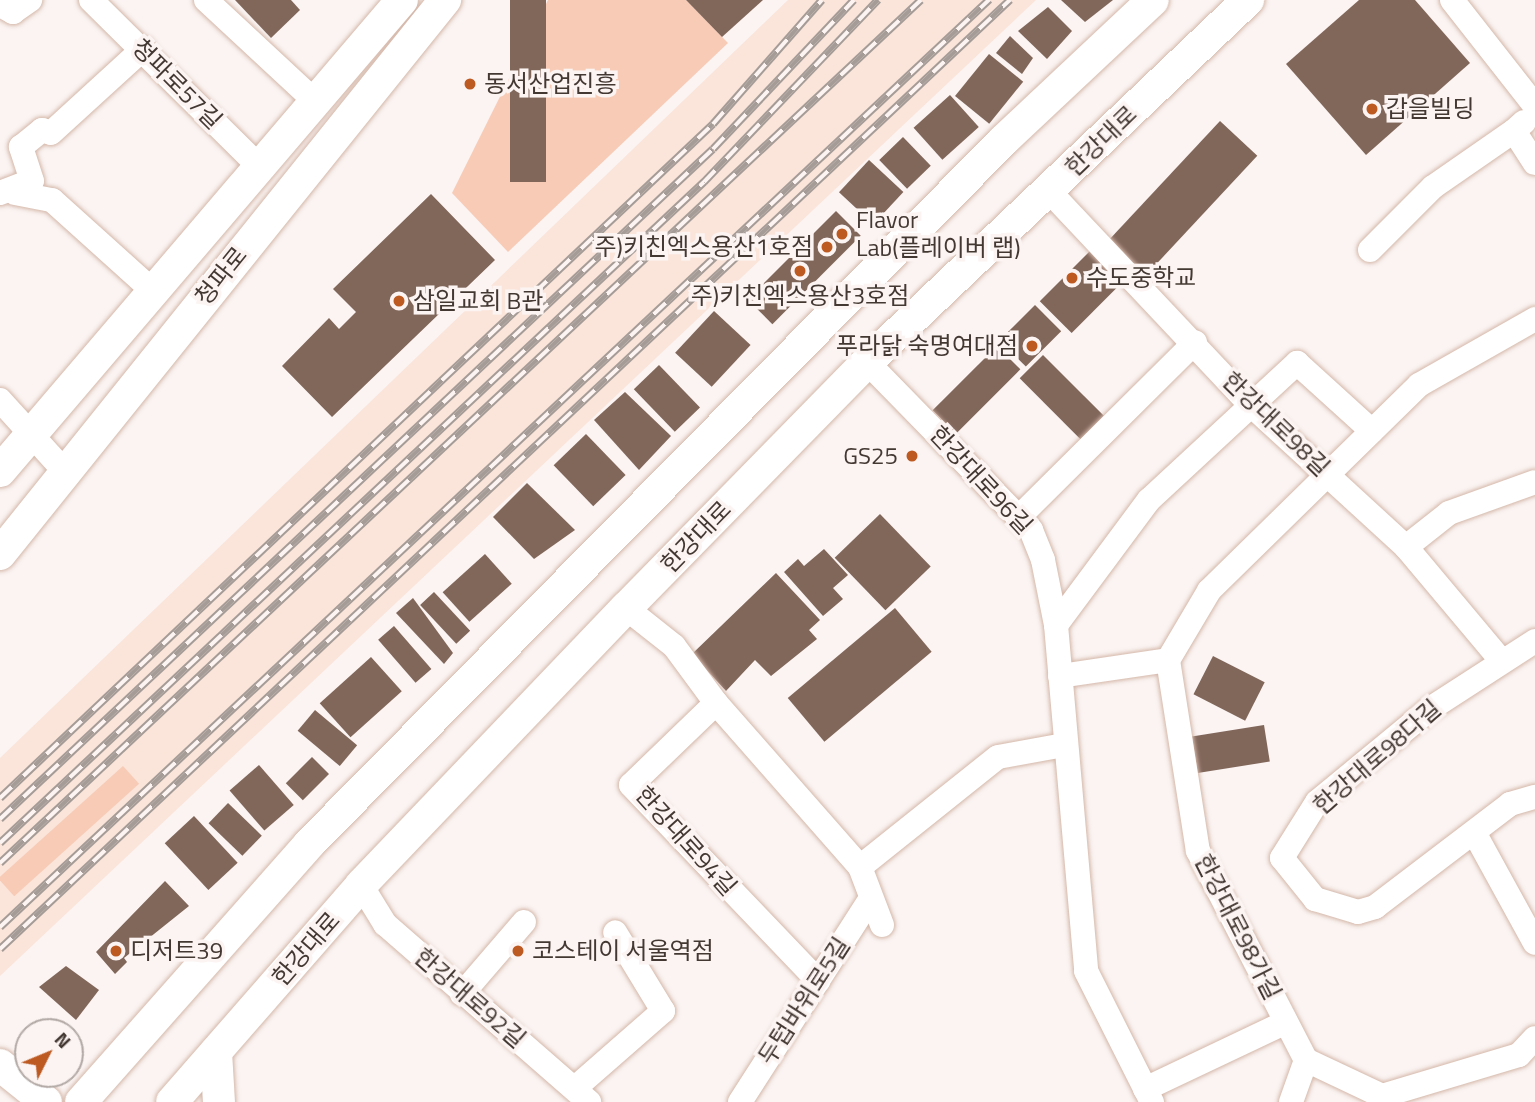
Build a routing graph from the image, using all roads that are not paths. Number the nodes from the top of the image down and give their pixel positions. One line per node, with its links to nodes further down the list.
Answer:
1 (30, 0): 9 (street)
2 (91, 0): 10 (street, 청파로57길)
3 (206, 0): 11 (street)
4 (402, 0): 11 (main road, 청파로)
5 (446, 0): 29 (main road, 청파로)
6 (1153, 0): 63 (main road)
7 (1248, 0): 17 (main road, 한강대로)
8 (1452, 0): 12 (street)
9 (0, 5)
10 (143, 49): 16 (street, 청파로57길); 18 (street)
11 (317, 103): 16 (main road, 청파로)
12 (1535, 106)
13 (1535, 112): 14 (street)
14 (1514, 131): 15 (street); 19 (street)
15 (1535, 163)
16 (261, 168): 20 (main road, 청파로)
17 (1049, 191): 22 (street, 한강대로98길); 23 (main road, 한강대로)
18 (8, 193): 20 (street)
19 (1370, 250)
20 (151, 289): 27 (main road, 청파로)
21 (1535, 318): 26 (street)
22 (1195, 342): 25 (street, 한강대로98길); 32 (street)
23 (867, 362): 32 (street, 한강대로96길); 35 (main road, 한강대로)
24 (0, 400): 27 (street)
25 (1251, 405): 26 (street); 30 (street, 한강대로98길); 36 (street)
26 (1372, 431): 30 (street)
27 (29, 432): 28 (main road, 청파로); 29 (street)
28 (0, 471)
29 (67, 474): 34 (main road, 청파로)
30 (1328, 475): 33 (street, 한강대로98길); 39 (street)
31 (1535, 482): 33 (street)
32 (1019, 517): 36 (street, 한강대로96길)
33 (1406, 547): 38 (street, 한강대로98길)
34 (0, 554)
35 (626, 608): 41 (street); 46 (main road, 한강대로)
36 (1056, 625): 40 (street, 한강대로96길)
37 (1535, 642): 38 (street)
38 (1500, 659): 44 (street, 한강대로98다길)
39 (1167, 660): 40 (street); 54 (street, 한강대로98가길)
40 (1060, 676): 42 (street, 한강대로96길)
41 (716, 703): 45 (street); 52 (street, 한강대로94길)
42 (1064, 745): 45 (street); 60 (street, 한강대로96길)
43 (1535, 797): 44 (street, 한강대로98다길)
44 (1475, 834): 51 (street)
45 (860, 867): 47 (street)
46 (361, 885): 53 (street, 한강대로92길); 56 (main road, 한강대로)
47 (869, 901): 49 (street); 52 (street, 두텁바위로5길)
48 (524, 922): 53 (street)
49 (882, 925)
50 (615, 932): 59 (street)
51 (1535, 943)
52 (818, 981): 66 (street, 두텁바위로5길)
53 (462, 994): 59 (street, 한강대로92길)
54 (1286, 1021): 57 (street, 한강대로98가길); 60 (street)
55 (1535, 1038): 61 (street)
56 (216, 1052): 64 (main road, 한강대로); 65 (main road)
57 (1306, 1060): 61 (street); 67 (street)
58 (0, 1065): 62 (main road)
59 (582, 1095)
60 (1149, 1095)
61 (1401, 1097)
62 (46, 1102)
63 (81, 1102)
64 (172, 1102)
65 (219, 1102)
66 (740, 1102)
67 (1291, 1102)

